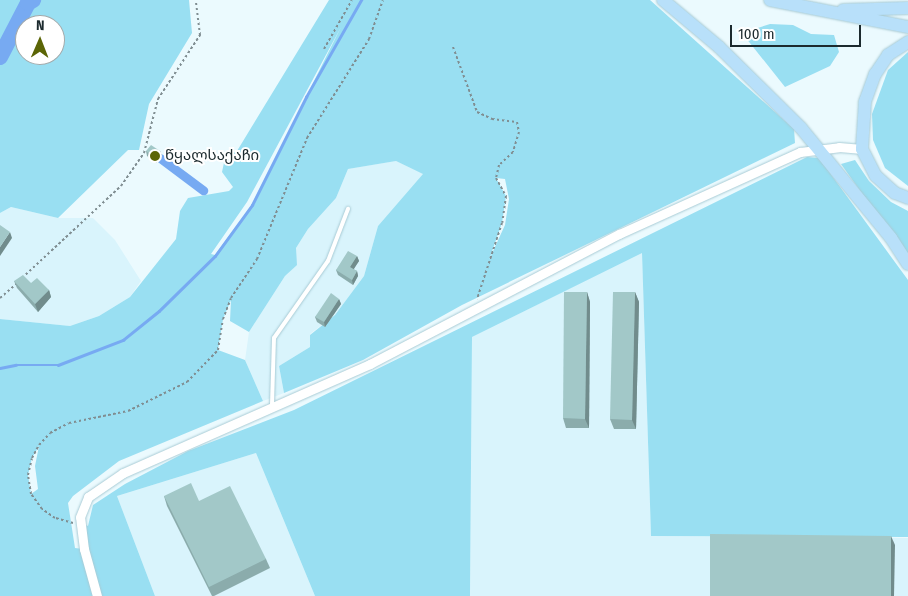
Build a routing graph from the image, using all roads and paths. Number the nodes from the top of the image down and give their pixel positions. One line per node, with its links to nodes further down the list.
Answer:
1 (196, 0): 19 (path)
2 (352, 0): 11 (path)
3 (383, 0): 22 (path)
4 (663, 0): 12 (highway)
5 (770, 0): 7 (highway)
6 (908, 8): 7 (highway)
7 (822, 10): 8 (highway)
8 (908, 27)
9 (908, 42): 14 (highway)
10 (453, 47): 20 (path)
11 (324, 48)
12 (801, 128): 13 (highway); 15 (street)
13 (819, 148): 14 (street); 15 (street); 18 (highway)
14 (862, 149): 16 (highway)
15 (800, 152): 20 (street)
16 (908, 198)
17 (348, 209): 21 (lane)
18 (908, 264)
19 (0, 298)
20 (474, 308): 21 (street)
21 (272, 405): 22 (street)
22 (80, 523): 23 (street)
23 (97, 596)

